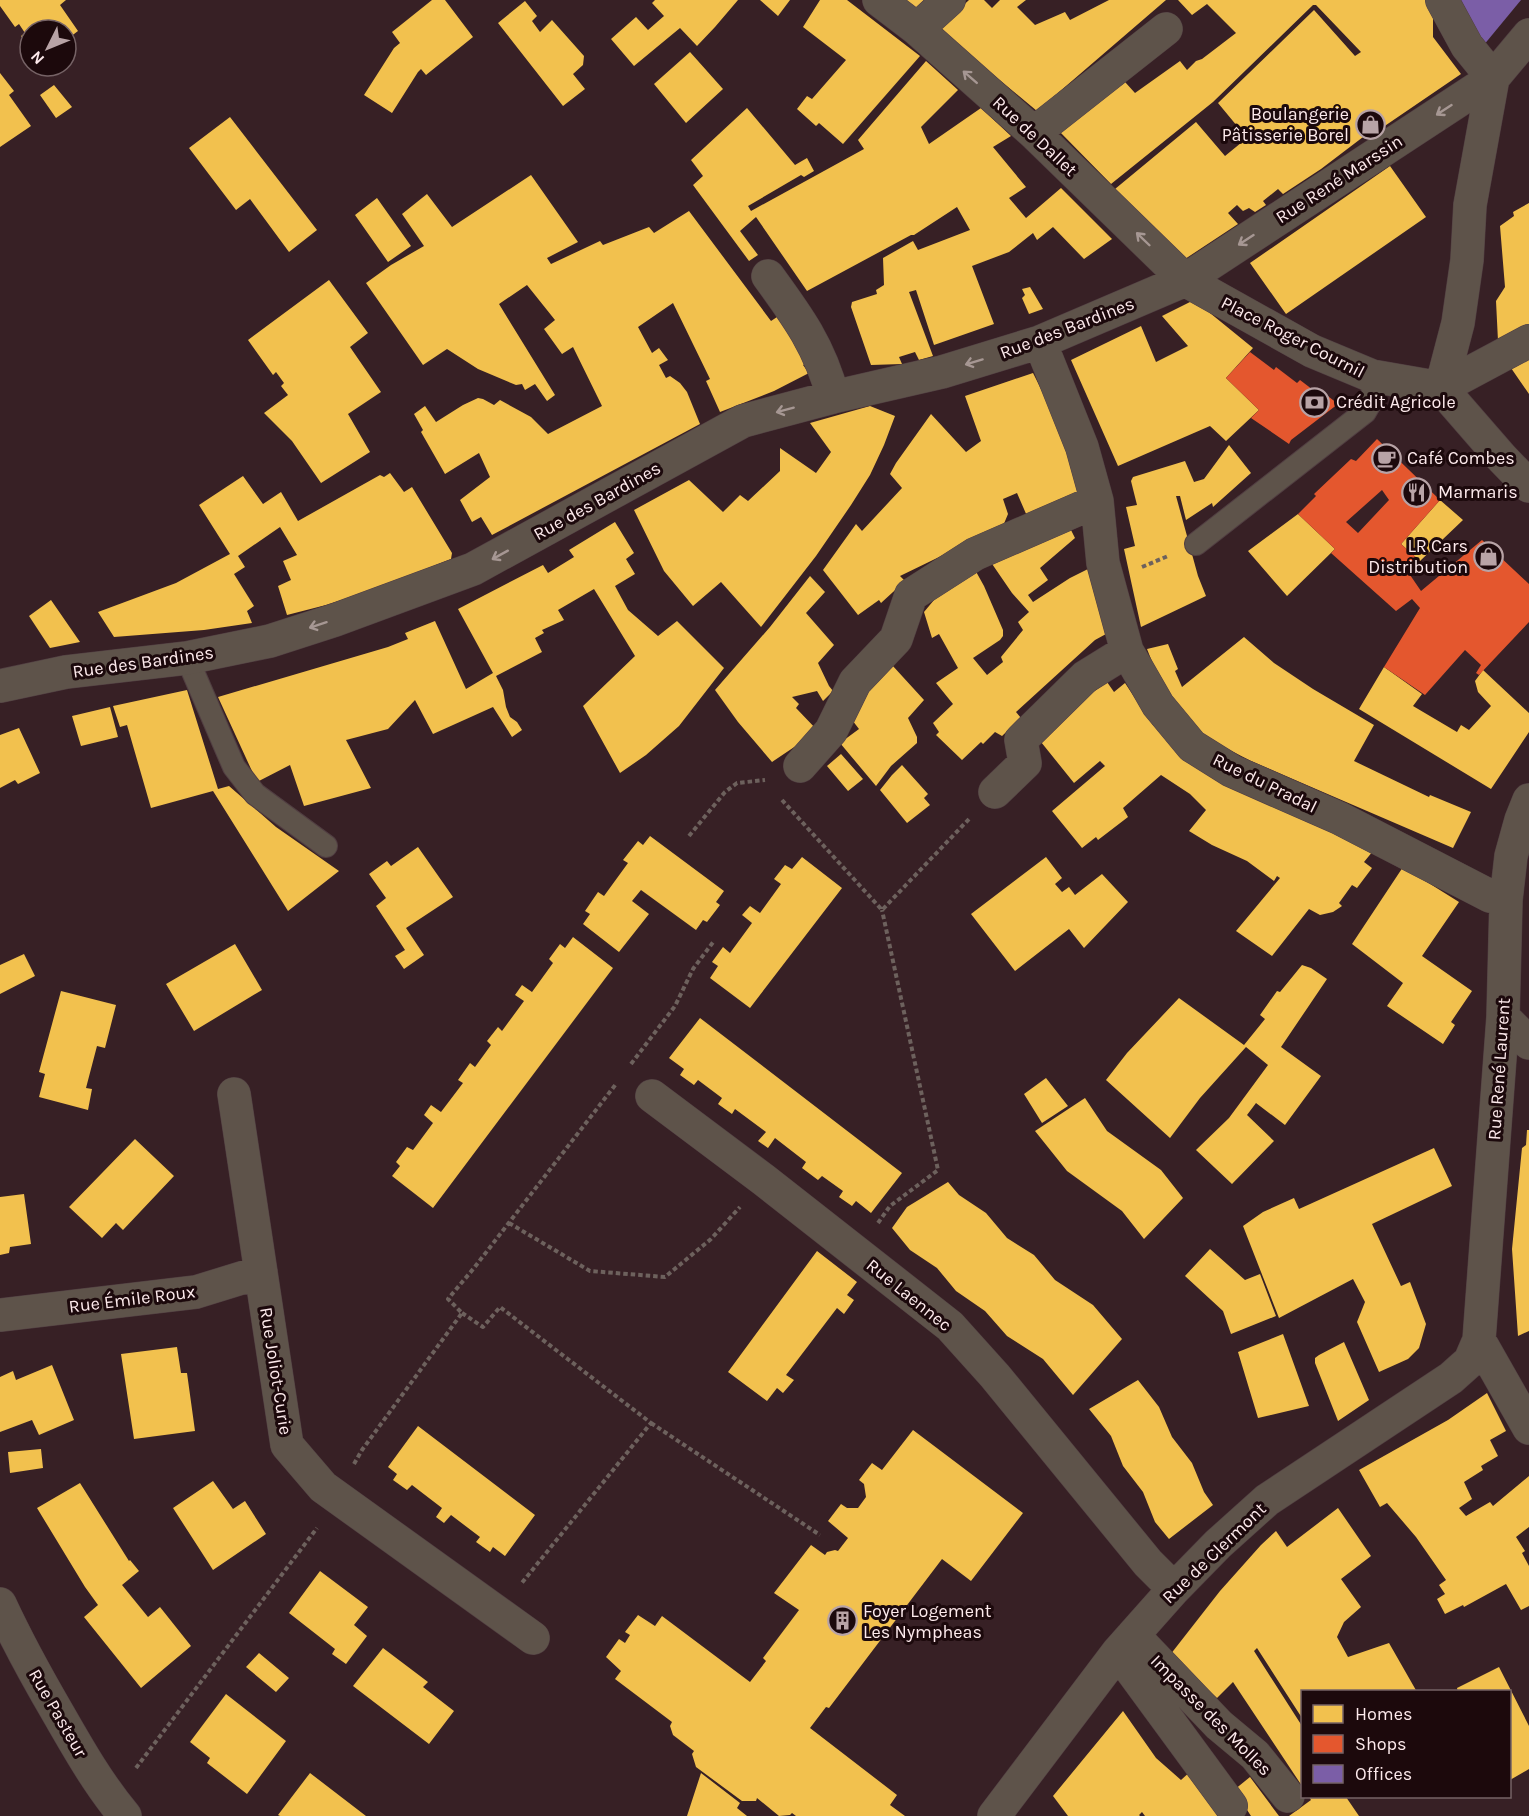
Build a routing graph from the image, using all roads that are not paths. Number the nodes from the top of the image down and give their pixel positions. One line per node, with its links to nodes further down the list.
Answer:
1 (879, 0): 4 (street, Rue de Dallet)
2 (949, 0): 4 (street)
3 (1442, 0): 7 (street)
4 (917, 29): 8 (street, Rue de Dallet, one-way to 4)
5 (1166, 29): 8 (street)
6 (1529, 35): 7 (street, Rue René Marssin)
7 (1493, 78): 10 (street, Rue René Marssin, one-way to 10); 14 (street, Rue René Marssin)
8 (1034, 133): 10 (street, Rue de Dallet, one-way to 8)
9 (768, 276): 15 (street)
10 (1185, 280): 12 (street, Rue des Bardines); 13 (street, Place Roger Cournil)
11 (1529, 341): 14 (street)
12 (1040, 342): 15 (street, Rue des Bardines, one-way to 15); 17 (street, Rue du Pradal)
13 (1372, 376): 14 (street, Place Roger Cournil); 18 (lane)
14 (1441, 388): 16 (street)
15 (832, 397): 20 (street, Rue des Bardines, one-way to 20)
16 (1529, 486)
17 (1097, 501): 19 (street, Rue du Pradal); 22 (street)
18 (1196, 544)
19 (1127, 651): 23 (street); 27 (street, Rue du Pradal)
20 (187, 658): 21 (street, Rue des Bardines); 25 (lane)
21 (0, 686)
22 (800, 766)
23 (994, 792)
24 (1529, 800): 26 (street, Rue René Laurent)
25 (326, 846)
26 (1520, 856): 27 (street, Rue René Laurent)
27 (1506, 900): 28 (street, Rue René Laurent)
28 (1516, 1018): 29 (street); 34 (street, Rue René Laurent)
29 (1529, 1043)
30 (234, 1094): 32 (street, Rue Joliot-Curie)
31 (652, 1096): 36 (street, Rue Laennec)
32 (261, 1272): 33 (street, Rue Émile Roux); 38 (street, Rue Joliot-Curie)
33 (0, 1315)
34 (1479, 1340): 35 (street); 36 (street, Rue de Clermont)
35 (1529, 1428)
36 (1174, 1589): 39 (street, Rue de Clermont)
37 (0, 1604): 42 (street, Rue Pasteur)
38 (532, 1638)
39 (1126, 1644): 40 (street, Impasse des Molles); 41 (street); 43 (street, Rue de Clermont)
40 (1288, 1796)
41 (1231, 1806)
42 (119, 1808)
43 (994, 1816)

